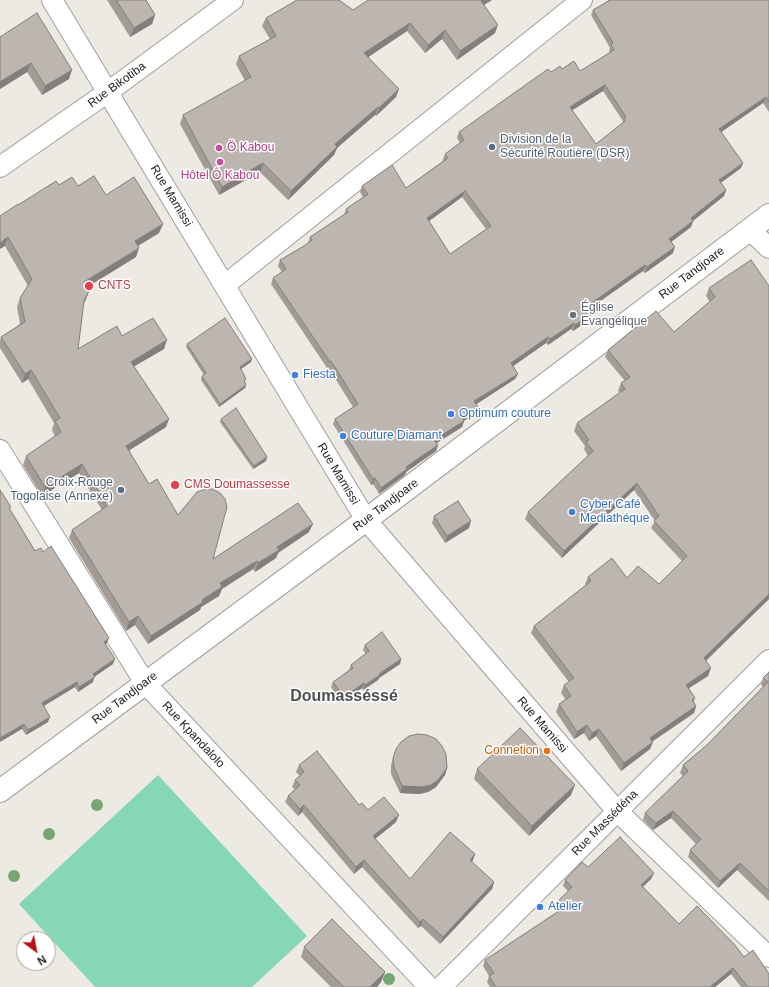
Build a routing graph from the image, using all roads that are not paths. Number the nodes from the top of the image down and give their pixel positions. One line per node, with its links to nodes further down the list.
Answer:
1 (52, 0): 4 (street, Rue Mamissi)
2 (234, 0): 4 (street, Rue Bikotiba)
3 (582, 0): 9 (street)
4 (108, 92): 5 (street, Rue Bikotiba); 9 (street, Rue Mamissi)
5 (0, 167)
6 (769, 215): 7 (street, Rue Tandjoare)
7 (750, 230): 8 (street); 11 (street, Rue Tandjoare)
8 (769, 248)
9 (225, 285): 11 (street, Rue Mamissi)
10 (0, 450): 13 (street, Rue Kpandalolo)
11 (366, 520): 13 (street, Rue Tandjoare); 15 (street, Rue Mamissi)
12 (769, 660): 15 (street, Rue Massédéna)
13 (145, 684): 14 (street, Rue Tandjoare); 17 (street, Rue Kpandalolo)
14 (0, 791)
15 (617, 811): 16 (street, Rue Mamissi); 18 (street, Rue Massédéna)
16 (769, 957)
17 (429, 987)
18 (440, 987)

